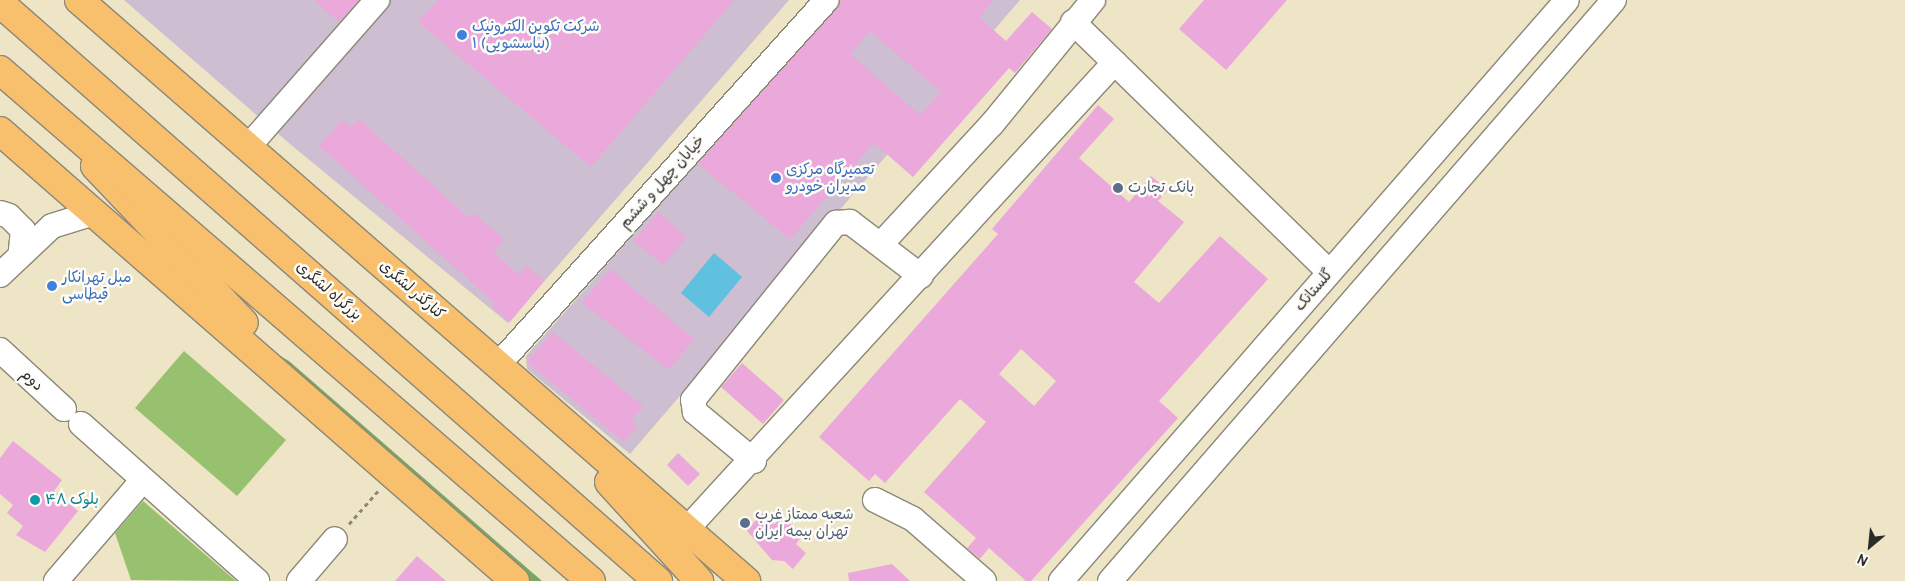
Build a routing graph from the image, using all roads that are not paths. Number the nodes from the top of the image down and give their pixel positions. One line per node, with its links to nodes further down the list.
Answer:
1 (79, 0): 13 (main road, کنارگذر لشگری)
2 (377, 0): 13 (street)
3 (826, 0): 22 (street, خیابان چهل و ششم)
4 (1093, 0): 8 (street)
5 (1567, 0): 18 (street, گلستانک)
6 (1614, 0): 40 (street)
7 (0, 3): 35 (main road, بزرگراه لشگری)
8 (1073, 22): 9 (street); 16 (street)
9 (1115, 62): 18 (street); 20 (street)
10 (0, 70): 11 (main road)
11 (36, 103): 24 (main road); 34 (main road)
12 (0, 131): 15 (main road)
13 (248, 147): 22 (main road, کنارگذر لشگری)
14 (0, 213): 17 (street)
15 (94, 213): 17 (street); 24 (main road)
16 (882, 243): 20 (street); 25 (street)
17 (21, 250): 19 (street)
18 (1329, 272): 39 (street, گلستانک)
19 (0, 275)
20 (921, 276): 25 (street)
21 (0, 350): 26 (street, دوم)
22 (498, 365): 23 (main road, کنارگذر لشگری)
23 (518, 382): 28 (main road, کنارگذر لشگری); 36 (main road)
24 (354, 440): 33 (main road)
25 (754, 461): 28 (street)
26 (142, 481): 30 (street); 31 (street, دوم)
27 (875, 500): 38 (street)
28 (687, 530): 37 (main road, کنارگذر لشگری)
29 (335, 539): 32 (street)
30 (56, 581)
31 (257, 581)
32 (299, 581)
33 (516, 581)
34 (591, 581)
35 (658, 581)
36 (699, 581)
37 (746, 581)
38 (984, 581)
39 (1061, 581)
40 (1110, 581)

